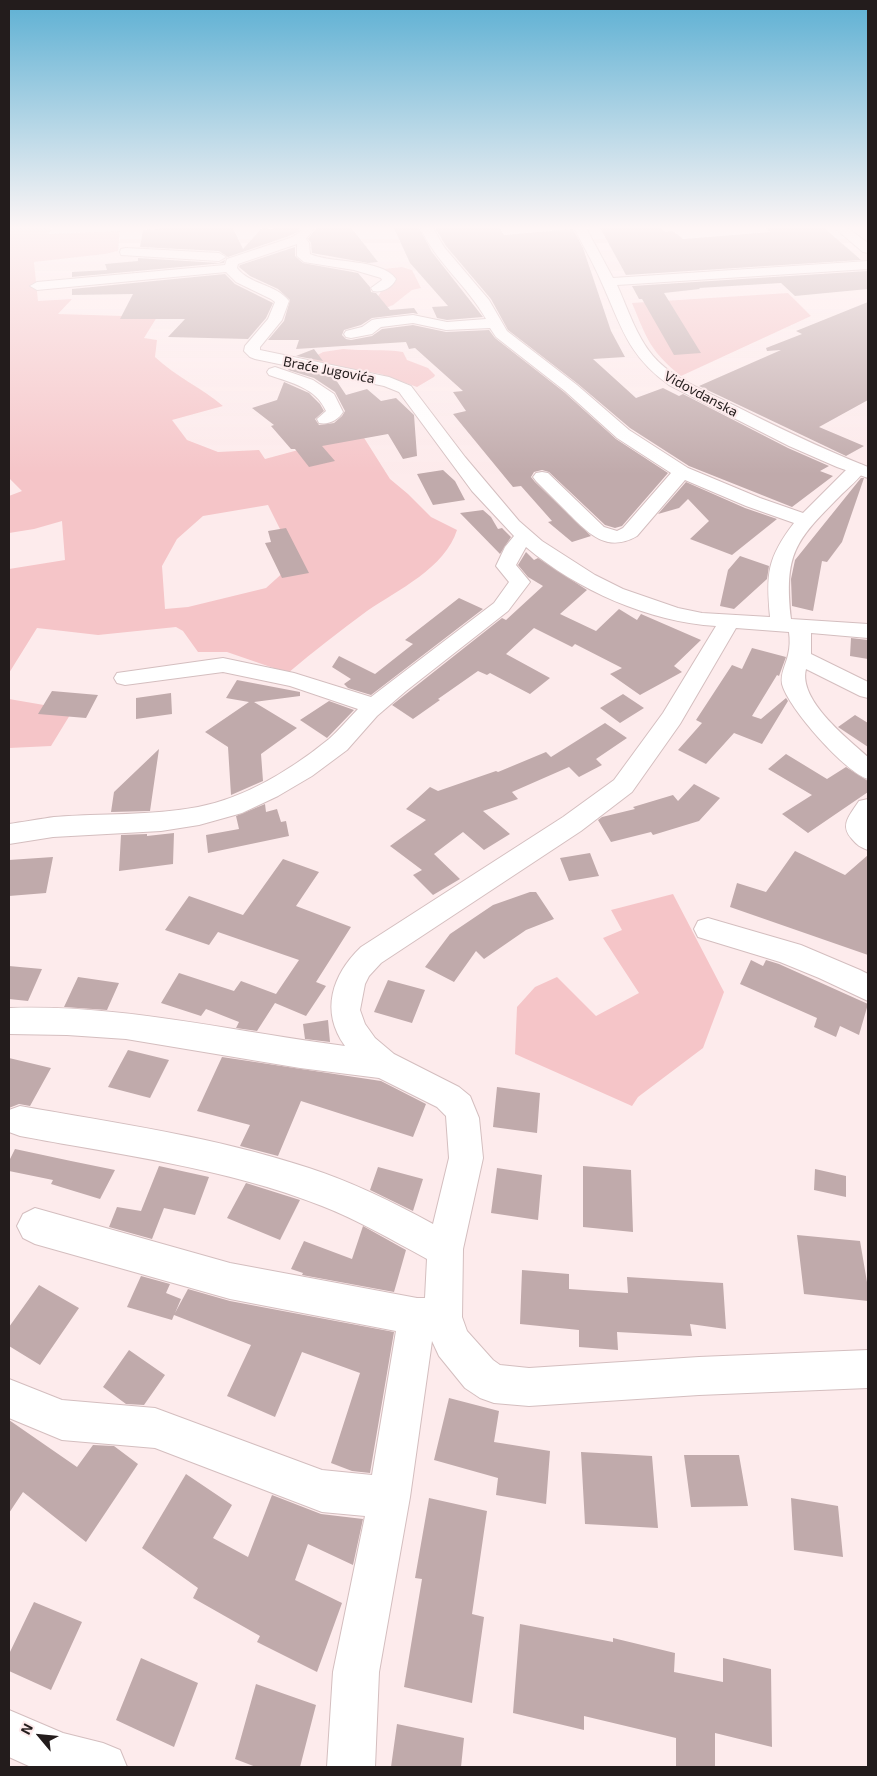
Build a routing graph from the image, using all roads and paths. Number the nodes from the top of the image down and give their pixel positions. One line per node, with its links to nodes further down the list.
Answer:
1 (280, 309): 6 (street, Braće Jugovića)
2 (487, 309): 4 (street)
3 (620, 309): 8 (street, Vidovdanska)
4 (494, 323): 5 (street); 9 (street)
5 (352, 334)
6 (263, 357): 7 (street); 12 (street, Braće Jugovića)
7 (325, 419)
8 (863, 471): 11 (street)
9 (682, 472): 10 (street); 11 (street)
10 (542, 477)
11 (807, 520): 14 (street)
12 (524, 536): 13 (street, Braće Jugovića); 19 (street)
13 (729, 622): 14 (street, Braće Jugovića); 27 (street)
14 (790, 625): 15 (street, Braće Jugovića); 16 (street)
15 (868, 631)
16 (799, 657): 18 (street); 20 (street)
17 (125, 678): 19 (street)
18 (868, 691)
19 (374, 706): 22 (street)
20 (868, 770)
21 (868, 808): 23 (street)
22 (9, 834)
23 (868, 840)
24 (708, 929): 25 (street)
25 (868, 989)
26 (9, 1021): 27 (street)
27 (382, 1064): 30 (street)
28 (20, 1121): 30 (street)
29 (35, 1226): 31 (street)
30 (445, 1249): 31 (street)
31 (430, 1317): 32 (street); 34 (street)
32 (868, 1369)
33 (9, 1398): 34 (street)
34 (389, 1497): 37 (street)
35 (9, 1733): 36 (street)
36 (103, 1767)
37 (351, 1767)

